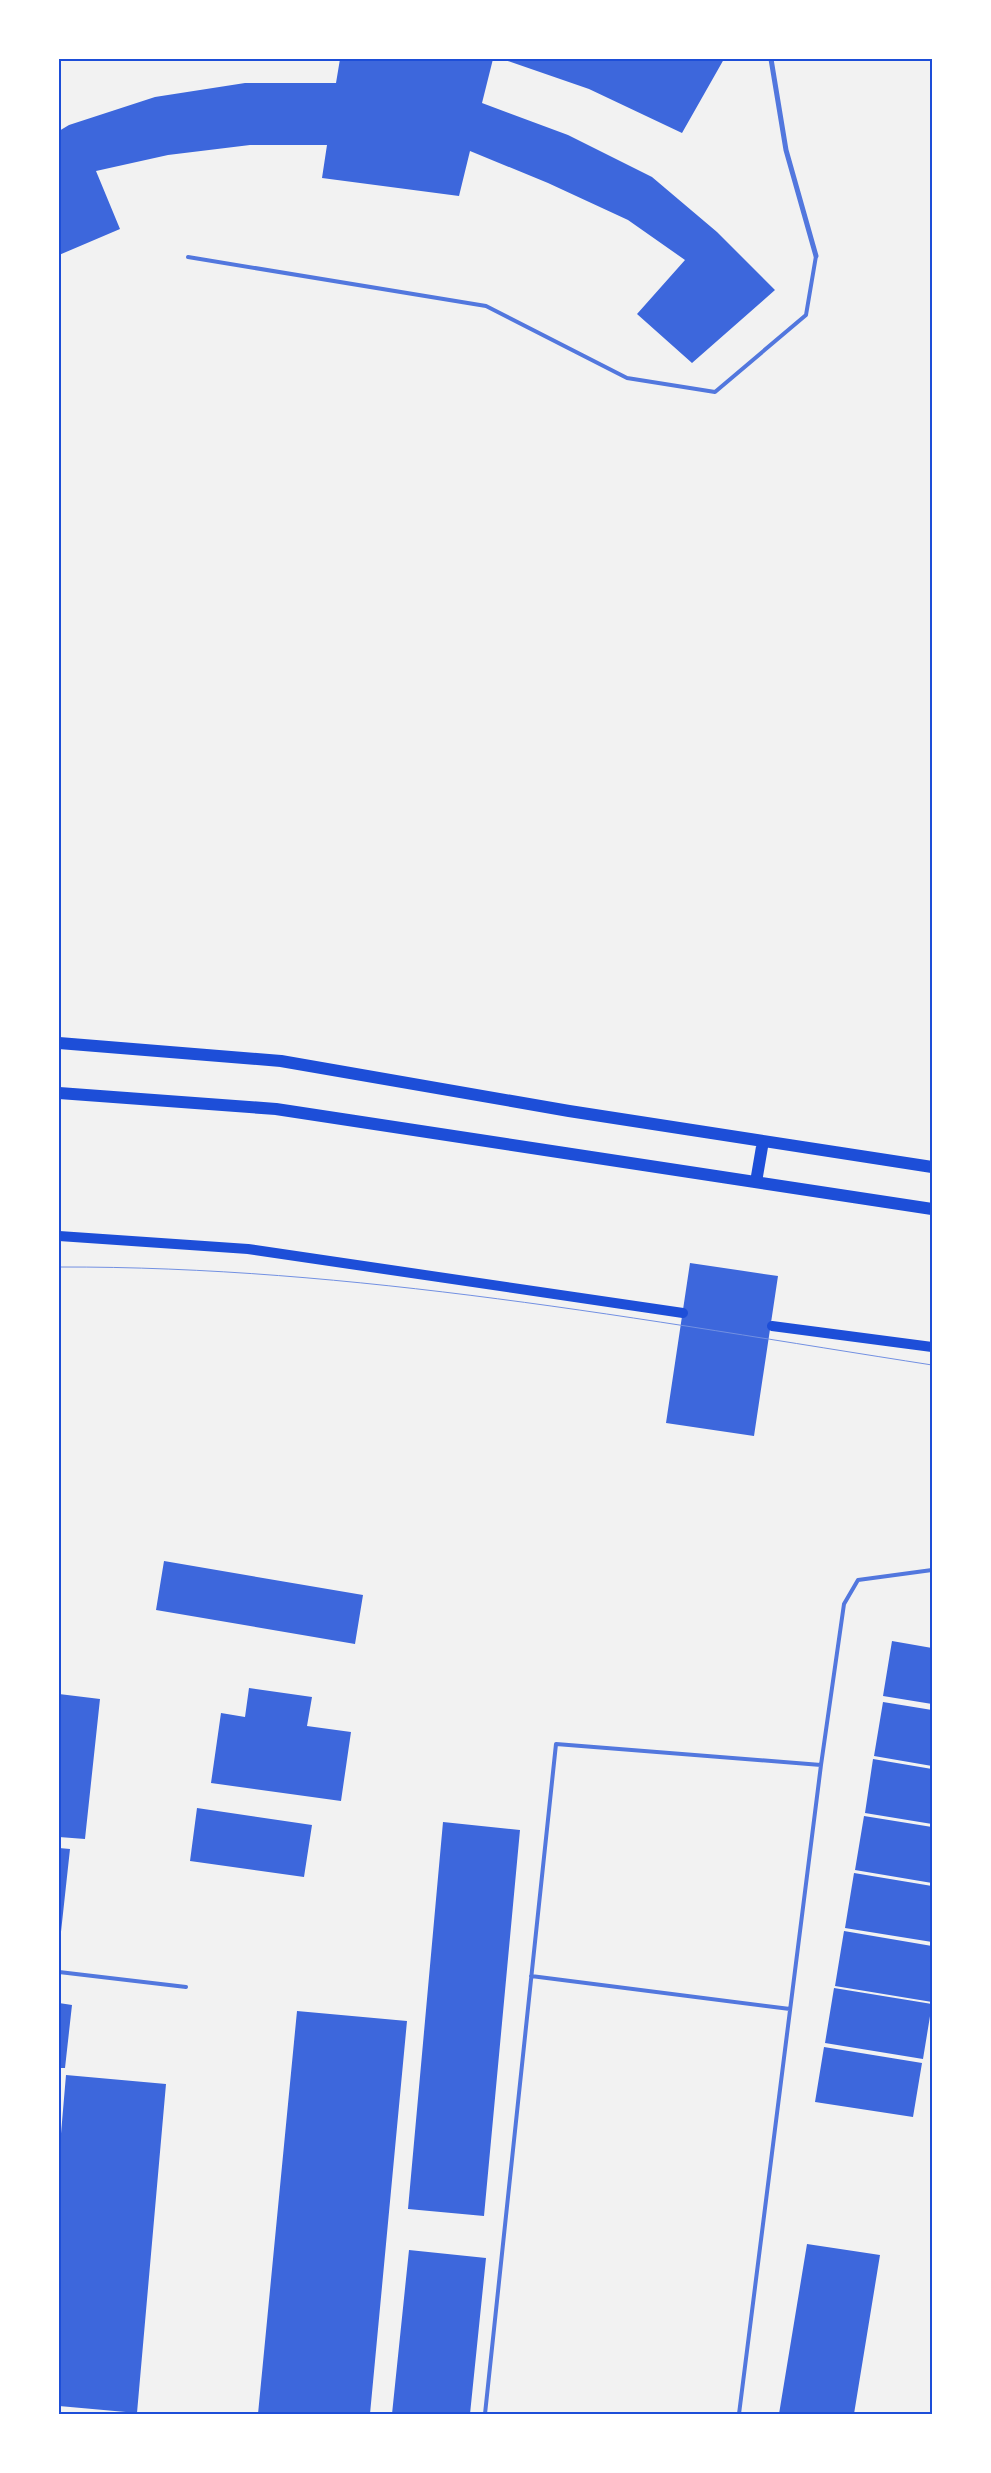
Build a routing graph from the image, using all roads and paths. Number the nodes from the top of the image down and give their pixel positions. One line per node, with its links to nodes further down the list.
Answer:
1 (771, 59): 2 (street)
2 (816, 256): 3 (lane)
3 (188, 257)
4 (59, 1044): 6 (main road)
5 (59, 1093): 8 (main road)
6 (763, 1141): 7 (main road); 8 (main road)
7 (932, 1167)
8 (756, 1182): 9 (main road)
9 (932, 1209)
10 (59, 1236): 11 (main road)
11 (683, 1313)
12 (772, 1326): 13 (main road)
13 (932, 1347)
14 (932, 1570): 15 (lane)
15 (821, 1765): 17 (lane); 19 (lane)
16 (59, 1972): 18 (lane)
17 (531, 1976): 19 (lane); 20 (lane)
18 (186, 1987)
19 (790, 2009): 21 (lane)
20 (485, 2414)
21 (739, 2414)

